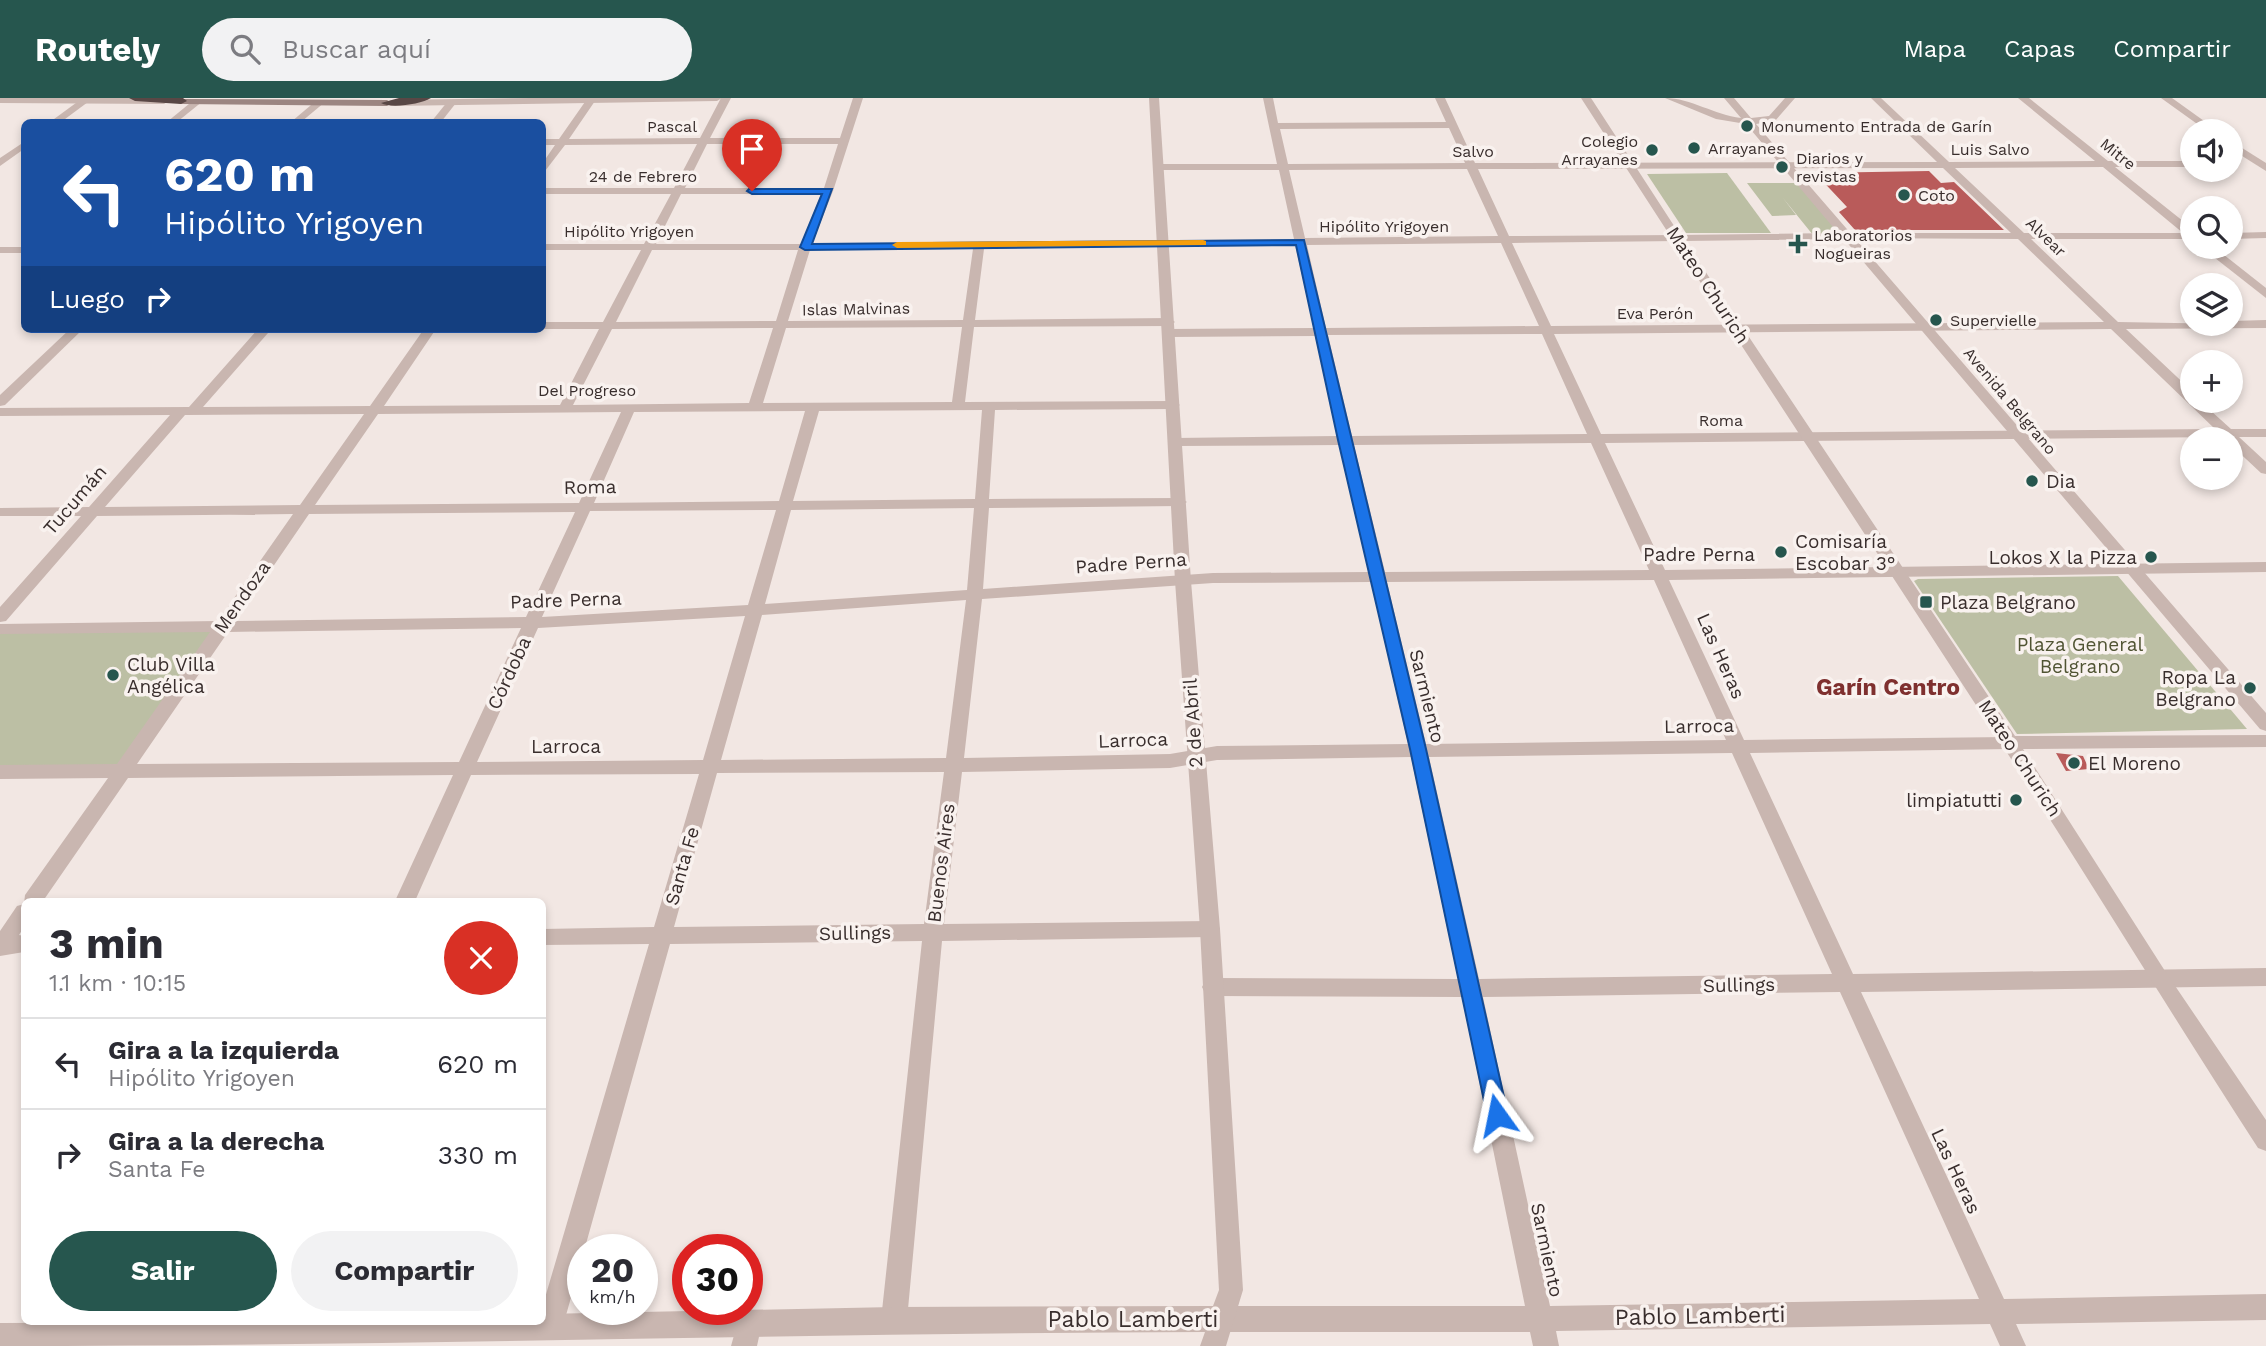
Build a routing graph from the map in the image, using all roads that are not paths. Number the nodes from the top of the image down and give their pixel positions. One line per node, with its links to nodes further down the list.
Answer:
1 (135, 98): 18 (highway)
2 (425, 98): 22 (highway)
3 (717, 98): 20 (street)
4 (726, 98): 38 (street)
5 (858, 98): 35 (street)
6 (1154, 98): 51 (street, 2 de Abril)
7 (1268, 98): 33 (street, Sarmiento)
8 (1440, 98): 32 (street, Las Heras)
9 (1586, 98): 49 (street, Mateo Churich)
10 (1670, 98): 24 (street)
11 (1729, 98): 31 (street, Avenida Belgrano)
12 (1790, 98): 29 (street)
13 (1876, 98): 42 (street, Alvear)
14 (2023, 98): 43 (street, Mitre)
15 (2166, 98): 30 (street)
16 (0, 100): 21 (street)
17 (324, 100): 19 (main road); 22 (main road); 27 (street)
18 (181, 101): 19 (main road); 21 (street)
19 (198, 101): 26 (street)
20 (590, 101): 23 (street); 37 (street)
21 (83, 102): 25 (street)
22 (387, 103): 23 (street)
23 (451, 103): 28 (street)
24 (1720, 118): 31 (street); 34 (street)
25 (59, 119)
26 (176, 119)
27 (300, 119)
28 (438, 119)
29 (1773, 119): 31 (street); 34 (street)
30 (2196, 119)
31 (1749, 121): 34 (street, Avenida Belgrano)
32 (1452, 125): 33 (street); 48 (street, Las Heras)
33 (1275, 126): 52 (street, Sarmiento)
34 (1757, 131): 46 (street, Avenida Belgrano)
35 (844, 141): 38 (street, Pascal); 54 (street)
36 (546, 142): 37 (street, Pascal)
37 (564, 142): 38 (street, Pascal); 50 (street)
38 (704, 142): 55 (street)
39 (21, 147): 41 (street)
40 (2243, 152): 47 (street)
41 (0, 163)
42 (1947, 164): 43 (street, Luis Salvo); 46 (street, Luis Salvo); 61 (street, Alvear)
43 (2105, 164): 44 (street, Luis Salvo); 56 (street, Mitre)
44 (2180, 164)
45 (2243, 164): 47 (street)
46 (1787, 165): 49 (street, Salvo); 58 (street, Avenida Belgrano)
47 (2264, 165)
48 (1472, 166): 49 (street, Salvo); 52 (street, Salvo); 63 (street, Las Heras)
49 (1631, 166): 62 (street, Mateo Churich)
50 (546, 167)
51 (1159, 167): 52 (street, Salvo); 65 (street, 2 de Abril)
52 (1284, 167): 64 (street, Sarmiento)
53 (546, 191): 55 (street, 24 de Febrero)
54 (828, 191): 55 (street, 24 de Febrero); 69 (street)
55 (677, 192): 68 (street)
56 (2180, 225)
57 (2180, 235): 61 (street, Hipólito Yrigoyen)
58 (1849, 236): 61 (street, Hipólito Yrigoyen); 62 (street, Hipólito Yrigoyen); 82 (street, Avenida Belgrano)
59 (2243, 236): 60 (street)
60 (2266, 236)
61 (2019, 237): 76 (street, Alvear)
62 (1678, 238): 63 (street, Hipólito Yrigoyen); 81 (street, Mateo Churich)
63 (1506, 241): 64 (street, Hipólito Yrigoyen); 83 (street, Las Heras)
64 (1301, 242): 65 (street, Hipólito Yrigoyen); 84 (street, Sarmiento)
65 (1164, 243): 66 (street, Hipólito Yrigoyen); 80 (street, 2 de Abril)
66 (979, 244): 69 (street, Hipólito Yrigoyen); 74 (street)
67 (546, 247): 68 (street, Hipólito Yrigoyen)
68 (648, 247): 69 (street, Hipólito Yrigoyen); 78 (street)
69 (805, 247): 79 (street)
70 (0, 250): 71 (street)
71 (19, 250)
72 (2222, 259): 73 (street)
73 (2266, 295)
74 (970, 324): 79 (street, Islas Malvinas); 80 (street, Islas Malvinas); 90 (street)
75 (2266, 324): 76 (street, Eva Perón)
76 (2113, 325): 82 (street, Eva Perón); 88 (street, Alvear)
77 (546, 326): 78 (street, Islas Malvinas)
78 (609, 326): 79 (street, Islas Malvinas); 93 (street)
79 (782, 326): 95 (street)
80 (1169, 327): 84 (street, Eva Perón); 92 (street, 2 de Abril)
81 (1736, 328): 82 (street, Eva Perón); 83 (street, Eva Perón); 106 (street, Mateo Churich)
82 (1925, 328): 105 (street, Avenida Belgrano)
83 (1547, 329): 84 (street, Eva Perón); 107 (street, Las Heras)
84 (1322, 331): 108 (street, Sarmiento)
85 (73, 333): 89 (street)
86 (261, 333): 98 (street, Tucumán)
87 (427, 333): 97 (street, Mendoza)
88 (2180, 388)
89 (0, 402)
90 (958, 405): 91 (street, Del Progreso); 96 (street, Del Progreso)
91 (989, 405): 92 (street, Del Progreso); 114 (street, Buenos Aires)
92 (1173, 405): 109 (street, 2 de Abril)
93 (565, 407): 94 (street, Del Progreso); 97 (street, Del Progreso)
94 (630, 407): 95 (street, Del Progreso); 115 (street, Córdoba)
95 (755, 407): 96 (street, Del Progreso)
96 (813, 407): 113 (street, Santa Fe)
97 (374, 409): 98 (street, Del Progreso); 116 (street, Mendoza)
98 (187, 411): 99 (street, Del Progreso); 118 (street, Tucumán)
99 (0, 412)
100 (2207, 413): 101 (street, Alvear)
101 (2222, 427)
102 (2180, 433): 105 (street, Roma)
103 (2243, 433): 104 (street, Roma)
104 (2266, 433)
105 (2014, 434): 106 (street, Roma); 119 (street, Avenida Belgrano)
106 (1806, 437): 107 (street, Roma); 121 (street, Mateo Churich)
107 (1597, 438): 108 (street, Roma); 122 (street, Las Heras)
108 (1344, 440): 109 (street, Roma); 123 (street, Sarmiento)
109 (1176, 442): 112 (street, 2 de Abril)
110 (2243, 448): 111 (street, Alvear)
111 (2266, 470)
112 (1180, 502): 114 (street, Roma); 124 (street, 2 de Abril)
113 (784, 503): 114 (street, Roma); 115 (street, Roma); 126 (street, Santa Fe)
114 (983, 503): 125 (street, Buenos Aires)
115 (585, 506): 116 (street, Roma); 128 (street, Córdoba)
116 (304, 509): 118 (street, Roma); 129 (street, Mendoza)
117 (0, 512): 118 (street, Roma)
118 (91, 512): 127 (street, Tucumán)
119 (2130, 567): 120 (street, Padre Perna); 121 (street, Padre Perna); 131 (street, Avenida Belgrano)
120 (2266, 567)
121 (1900, 574): 122 (street, Padre Perna); 133 (street, Mateo Churich)
122 (1662, 576): 123 (street, Padre Perna); 134 (street, Las Heras)
123 (1377, 577): 124 (street, Padre Perna); 135 (street, Sarmiento)
124 (1183, 581): 125 (street, Padre Perna); 136 (street, 2 de Abril)
125 (975, 594): 126 (street, Padre Perna); 137 (street, Buenos Aires)
126 (754, 610): 128 (street, Padre Perna); 138 (street, Santa Fe)
127 (0, 617)
128 (532, 623): 129 (street, Padre Perna); 139 (street, Córdoba)
129 (221, 628): 130 (street, Padre Perna); 140 (street, Mendoza)
130 (0, 629)
131 (2266, 724)
132 (2266, 741): 133 (street, Larroca)
133 (2011, 743): 134 (street, Larroca); 152 (street, Mateo Churich)
134 (1739, 746): 135 (street, Larroca); 153 (street, Las Heras)
135 (1418, 749): 136 (street, Larroca); 155 (street, Sarmiento)
136 (1196, 757): 137 (street, Larroca); 145 (street, 2 de Abril)
137 (953, 765): 138 (street, Larroca); 146 (street, Buenos Aires)
138 (709, 766): 139 (street, Larroca); 147 (street, Santa Fe)
139 (465, 767): 140 (street, Larroca); 143 (street, Córdoba)
140 (120, 771): 141 (street, Larroca); 142 (street, Mendoza)
141 (0, 772)
142 (34, 898)
143 (406, 898)
144 (21, 916): 150 (street)
145 (1210, 929): 146 (street, Sullings); 154 (street, 2 de Abril)
146 (933, 932): 147 (street, Sullings); 161 (street, Buenos Aires)
147 (663, 935): 148 (street, Sullings); 162 (street, Santa Fe)
148 (546, 937)
149 (21, 944): 150 (street)
150 (1, 945)
151 (2266, 976): 152 (street, Sullings)
152 (2158, 977): 153 (street, Sullings); 156 (street, Mateo Churich)
153 (1846, 984): 155 (street, Sullings); 158 (street, Las Heras)
154 (1212, 987): 155 (street, Sullings); 159 (street, 2 de Abril)
155 (1471, 988): 160 (street, Sarmiento)
156 (2266, 1140)
157 (2266, 1307): 158 (street, Pablo Lamberti)
158 (1998, 1311): 160 (street, Pablo Lamberti); 168 (street, Las Heras)
159 (1223, 1319): 160 (street, Pablo Lamberti); 161 (street, Pablo Lamberti); 166 (street, 2 de Abril)
160 (1540, 1319): 167 (street, Sarmiento)
161 (890, 1320): 164 (street, Pablo Lamberti)
162 (550, 1326): 163 (street, Pablo Lamberti); 164 (street, Pablo Lamberti)
163 (206, 1333): 165 (street, Pablo Lamberti)
164 (747, 1334)
165 (0, 1336)
166 (1213, 1346)
167 (1546, 1346)
168 (2013, 1346)

